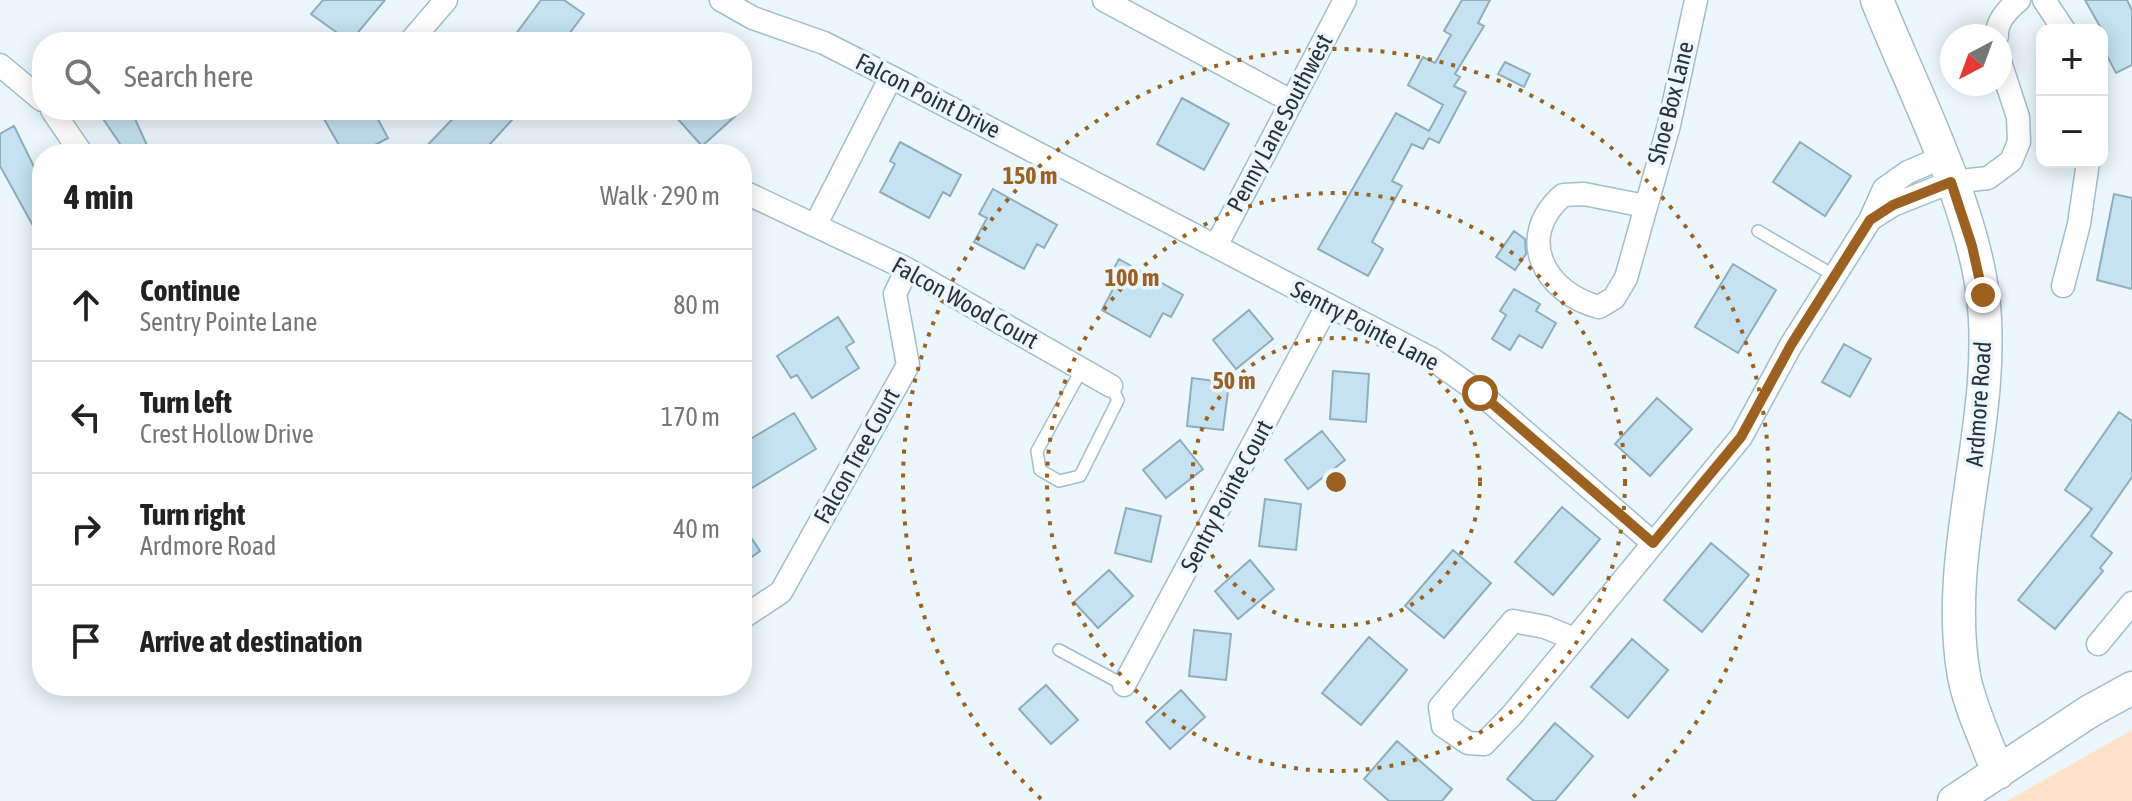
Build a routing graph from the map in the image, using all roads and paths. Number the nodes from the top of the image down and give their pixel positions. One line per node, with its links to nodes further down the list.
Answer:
1 (446, 0): 11 (street)
2 (721, 0): 13 (street, Falcon Point Drive)
3 (1104, 0): 16 (street)
4 (1345, 0): 16 (street, Penny Lane Southwest)
5 (1696, 0): 22 (street, Shoe Box Lane)
6 (1877, 0): 20 (street, Ardmore Road)
7 (2019, 0): 9 (street)
8 (2044, 0): 10 (street)
9 (1999, 24)
10 (2060, 24)
11 (419, 32)
12 (0, 65): 14 (street)
13 (891, 77): 23 (street); 25 (street, Falcon Point Drive)
14 (32, 92)
15 (2011, 96): 20 (street)
16 (1291, 101): 25 (street, Penny Lane Southwest)
17 (59, 120): 18 (street)
18 (75, 144)
19 (2087, 168): 28 (street)
20 (1946, 170): 27 (street); 40 (street, Ardmore Road)
21 (752, 195): 23 (street, Falcon Wood Court)
22 (1645, 206): 22 (street, Shoe Box Lane)
23 (816, 224): 26 (street, Falcon Wood Court)
24 (1758, 231): 27 (lane)
25 (1216, 246): 29 (street, Sentry Pointe Lane)
26 (907, 269): 30 (street, Falcon Wood Court); 34 (street, Falcon Tree Court)
27 (1835, 276): 32 (street)
28 (2063, 286)
29 (1327, 306): 32 (street, Sentry Pointe Lane); 38 (street, Sentry Pointe Court)
30 (1082, 368): 31 (street, Falcon Wood Court); 31 (lane)
31 (1111, 386)
32 (1653, 543): 35 (street)
33 (2132, 603): 36 (street)
34 (752, 611)
35 (1574, 639): 35 (street)
36 (2098, 644)
37 (1059, 650): 38 (lane)
38 (1124, 685)
39 (2132, 688): 40 (street)
40 (1998, 773): 41 (street)
41 (1954, 801)

